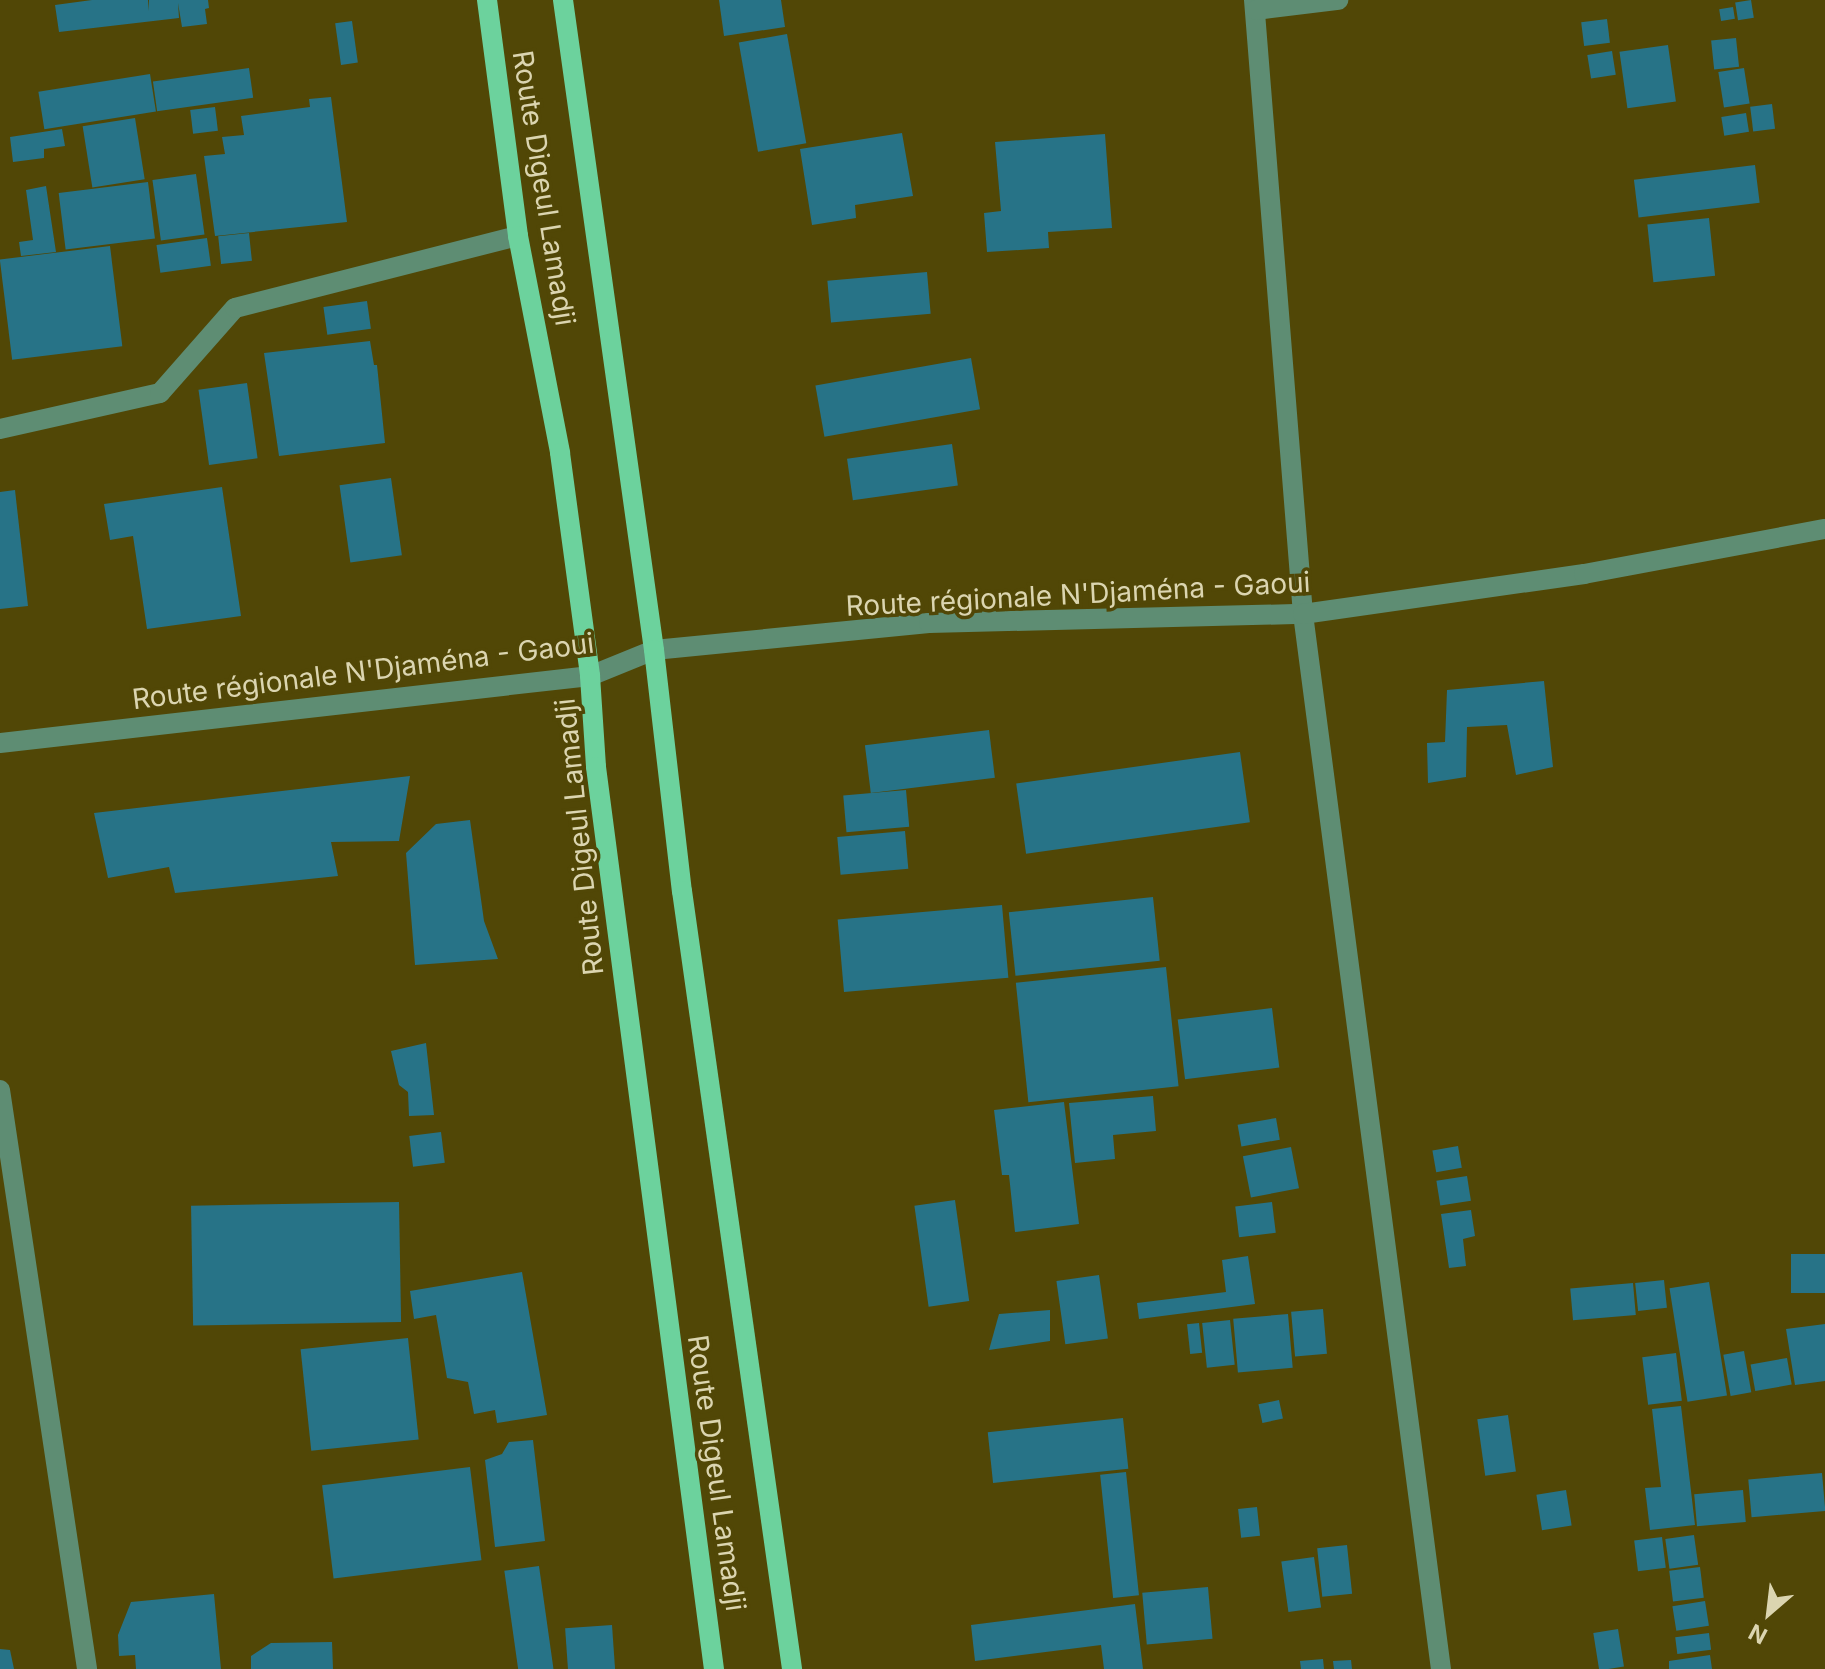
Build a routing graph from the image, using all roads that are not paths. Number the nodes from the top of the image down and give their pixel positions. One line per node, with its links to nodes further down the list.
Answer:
1 (487, 0): 5 (main road, Route Digeul Lamadji)
2 (563, 0): 9 (main road, Route Digeul Lamadji)
3 (1338, 0): 4 (street)
4 (1255, 5): 8 (street)
5 (518, 236): 6 (street); 10 (main road, Route Digeul Lamadji)
6 (0, 429)
7 (1825, 529): 8 (street, Route régionale N'Djaména - Gaoui)
8 (1303, 614): 9 (street, Route régionale N'Djaména - Gaoui); 16 (street)
9 (654, 650): 10 (street, Route régionale N'Djaména - Gaoui); 15 (main road, Route Digeul Lamadji)
10 (590, 676): 11 (street, Route régionale N'Djaména - Gaoui); 14 (main road, Route Digeul Lamadji)
11 (0, 743)
12 (0, 1090): 13 (street)
13 (87, 1669)
14 (714, 1669)
15 (792, 1669)
16 (1441, 1669)

